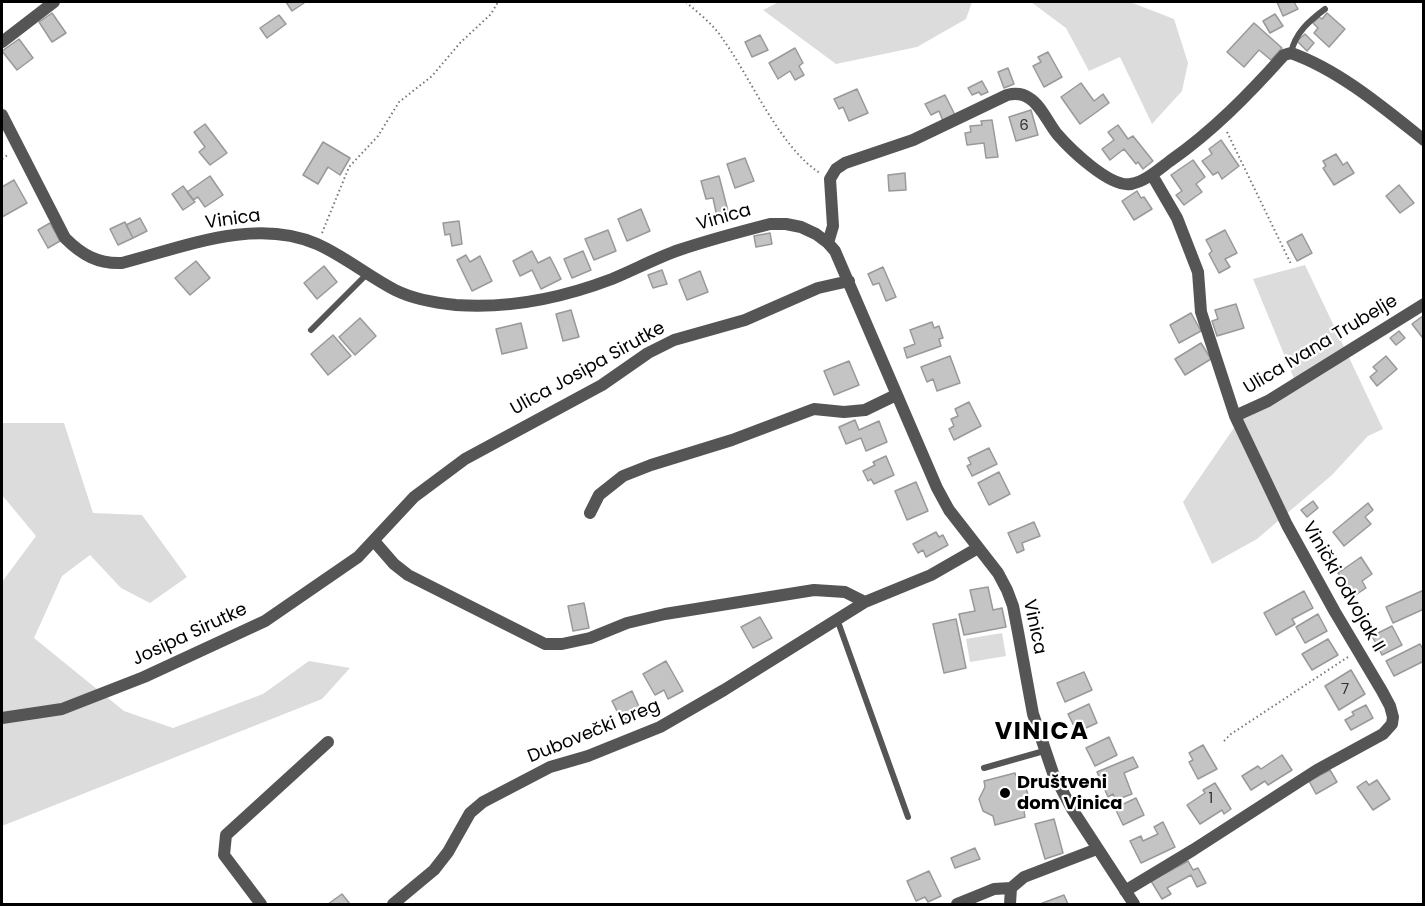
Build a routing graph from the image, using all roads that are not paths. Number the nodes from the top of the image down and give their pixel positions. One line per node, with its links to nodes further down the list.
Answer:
1 (54, 2): 3 (street)
2 (1325, 9): 4 (lane)
3 (2, 42)
4 (1291, 53): 6 (street); 7 (street)
5 (2, 115): 9 (street, Vinica)
6 (1424, 140)
7 (1152, 175): 8 (street); 14 (street, Vinički odvojak II)
8 (828, 243): 9 (street, Vinica); 10 (street, Vinica)
9 (368, 273): 12 (lane)
10 (849, 281): 13 (street, Vinica); 16 (street, Ulica Josipa Sirutke)
11 (1424, 304): 14 (street, Ulica Ivana Trubelje)
12 (311, 330)
13 (897, 395): 15 (street); 17 (street, Vinica)
14 (1235, 416): 27 (street, Vinički odvojak II)
15 (590, 513)
16 (374, 541): 18 (street); 20 (street, Josipa Sirutke)
17 (978, 548): 18 (street, Dubovečki breg); 22 (street, Vinica)
18 (864, 602): 19 (street, Dubovečki breg)
19 (837, 618): 24 (lane); 29 (street, Dubovečki breg)
20 (2, 718)
21 (328, 742): 28 (street)
22 (1044, 751): 23 (lane); 25 (street, Vinica)
23 (984, 768)
24 (908, 817)
25 (1097, 849): 26 (street); 27 (street, Vinica)
26 (1011, 888): 30 (street); 31 (street)
27 (1125, 891): 32 (street, Vinica)
28 (261, 904)
29 (393, 904)
30 (957, 904)
31 (1010, 904)
32 (1134, 904)

